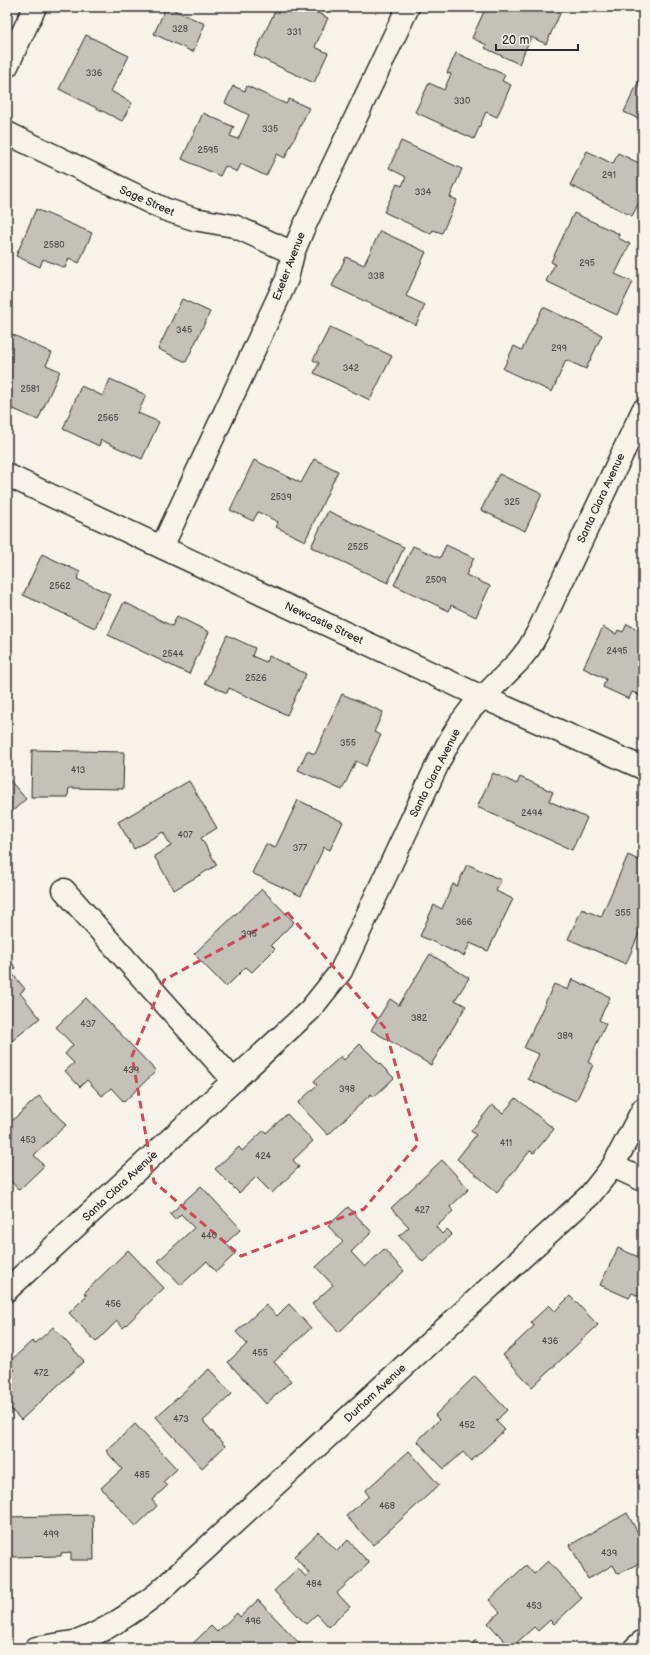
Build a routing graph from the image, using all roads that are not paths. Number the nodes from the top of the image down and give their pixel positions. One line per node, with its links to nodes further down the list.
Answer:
1 (35, 7): 3 (street)
2 (408, 7): 5 (street, Exeter Avenue)
3 (7, 66)
4 (7, 134): 5 (street, Sage Street)
5 (293, 253): 8 (street, Exeter Avenue)
6 (643, 410): 9 (street, Santa Clara Avenue)
7 (7, 475): 8 (street, Newcastle Street)
8 (162, 547): 9 (street, Newcastle Street)
9 (482, 697): 10 (street, Newcastle Street); 12 (street, Santa Clara Avenue)
10 (643, 768)
11 (64, 890): 12 (street)
12 (234, 1081): 16 (street, Santa Clara Avenue)
13 (643, 1109): 14 (street, Durham Avenue)
14 (613, 1166): 15 (street); 18 (street, Durham Avenue)
15 (643, 1180)
16 (7, 1290)
17 (643, 1641): 20 (street)
18 (80, 1644): 19 (street, Durham Avenue)
19 (36, 1648)
20 (635, 1648)

